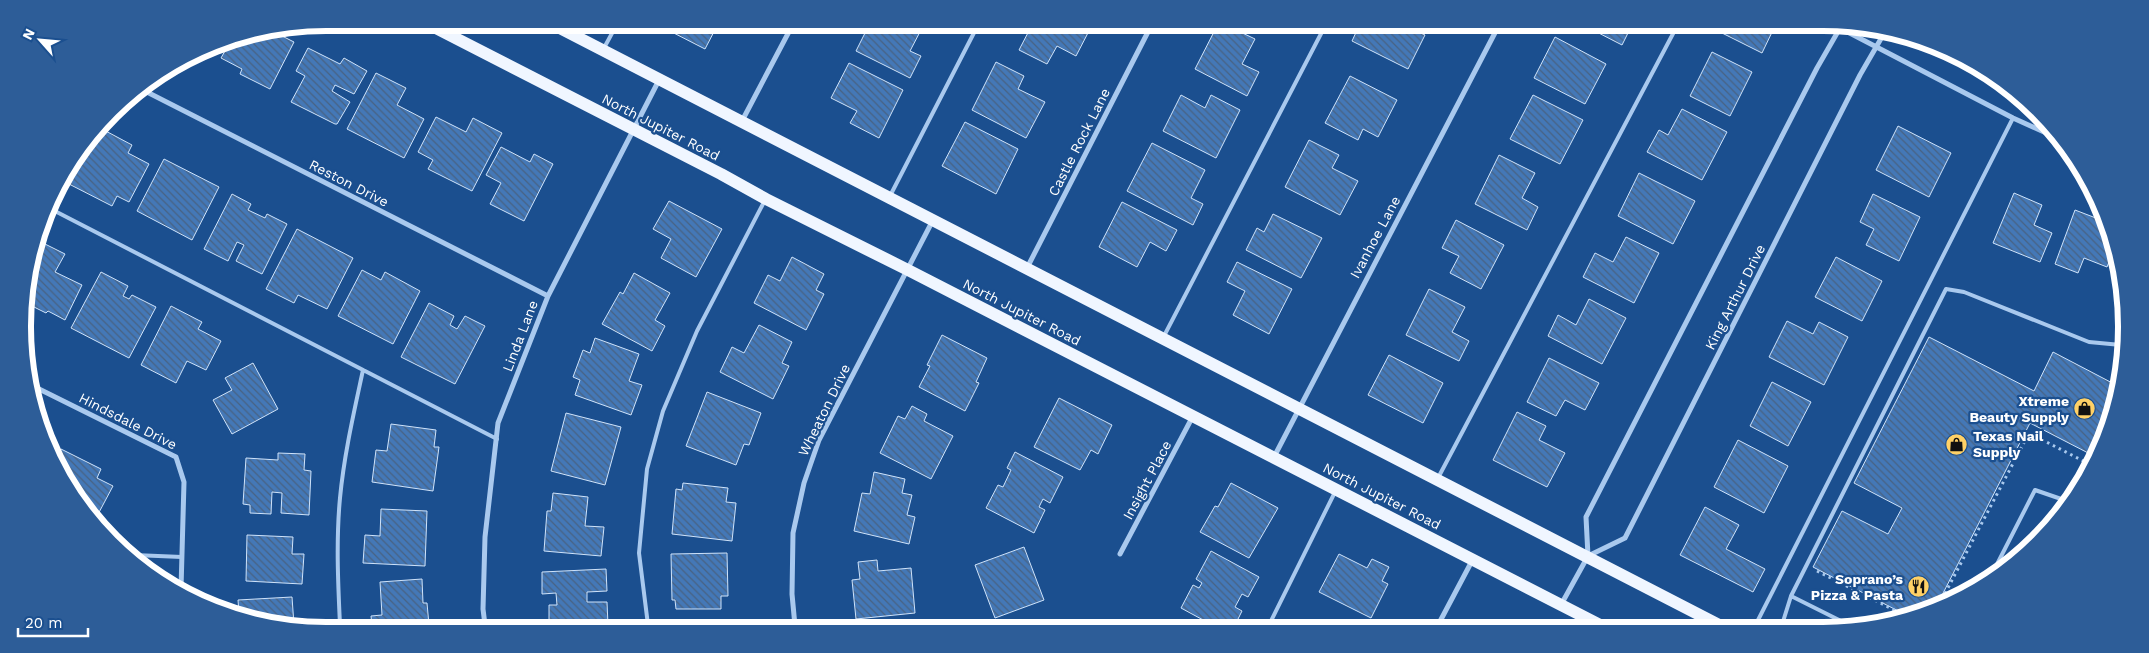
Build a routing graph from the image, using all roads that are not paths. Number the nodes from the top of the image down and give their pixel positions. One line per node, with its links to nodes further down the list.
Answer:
1 (442, 31): 19 (main road, North Jupiter Road)
2 (566, 31): 14 (main road)
3 (613, 31): 14 (lane)
4 (789, 31): 18 (street)
5 (975, 31): 21 (lane)
6 (1148, 31): 25 (street, Castle Rock Lane)
7 (1322, 31): 28 (lane)
8 (1496, 31): 32 (street, Ivanhoe Lane)
9 (1674, 31): 36 (lane)
10 (1838, 32): 41 (street)
11 (1849, 33): 13 (street)
12 (1882, 37): 13 (street, King Arthur Drive)
13 (1877, 47): 17 (street); 41 (street, King Arthur Drive)
14 (603, 50): 15 (main road)
15 (659, 79): 18 (main road); 19 (street, Linda Lane)
16 (147, 92): 27 (street, Reston Drive)
17 (2013, 118): 20 (street); 57 (lane)
18 (741, 122): 21 (main road)
19 (633, 129): 22 (main road, North Jupiter Road); 27 (street, Linda Lane)
20 (2044, 132)
21 (889, 198): 24 (main road)
22 (766, 199): 26 (main road, North Jupiter Road); 51 (lane)
23 (55, 211): 30 (lane)
24 (933, 220): 25 (main road); 26 (street, Wheaton Drive)
25 (1027, 268): 28 (main road)
26 (908, 270): 33 (main road, North Jupiter Road); 52 (street, Wheaton Drive)
27 (548, 296): 34 (street, Linda Lane)
28 (1163, 338): 32 (main road)
29 (2117, 345): 46 (lane)
30 (363, 370): 34 (lane); 49 (lane)
31 (38, 388): 42 (street, Hindsdale Drive)
32 (1299, 409): 35 (street, Ivanhoe Lane); 36 (main road)
33 (1193, 416): 35 (main road, North Jupiter Road); 39 (street, Insight Place)
34 (496, 439): 50 (street, Linda Lane)
35 (1273, 458): 37 (main road, North Jupiter Road)
36 (1437, 480): 41 (main road)
37 (1336, 489): 43 (main road, North Jupiter Road); 53 (lane)
38 (2062, 499): 44 (lane)
39 (1120, 554)
40 (140, 555): 42 (lane)
41 (1588, 556): 47 (street); 56 (main road)
42 (182, 557): 45 (street, Hindsdale Drive)
43 (1473, 559): 47 (main road, North Jupiter Road); 54 (street)
44 (1997, 565)
45 (182, 584)
46 (1791, 596): 48 (lane); 58 (lane)
47 (1560, 606): 55 (main road, North Jupiter Road)
48 (1841, 621)
49 (340, 622)
50 (484, 622)
51 (648, 622)
52 (794, 622)
53 (1270, 622)
54 (1440, 622)
55 (1594, 622)
56 (1714, 622)
57 (1757, 622)
58 (1784, 622)

